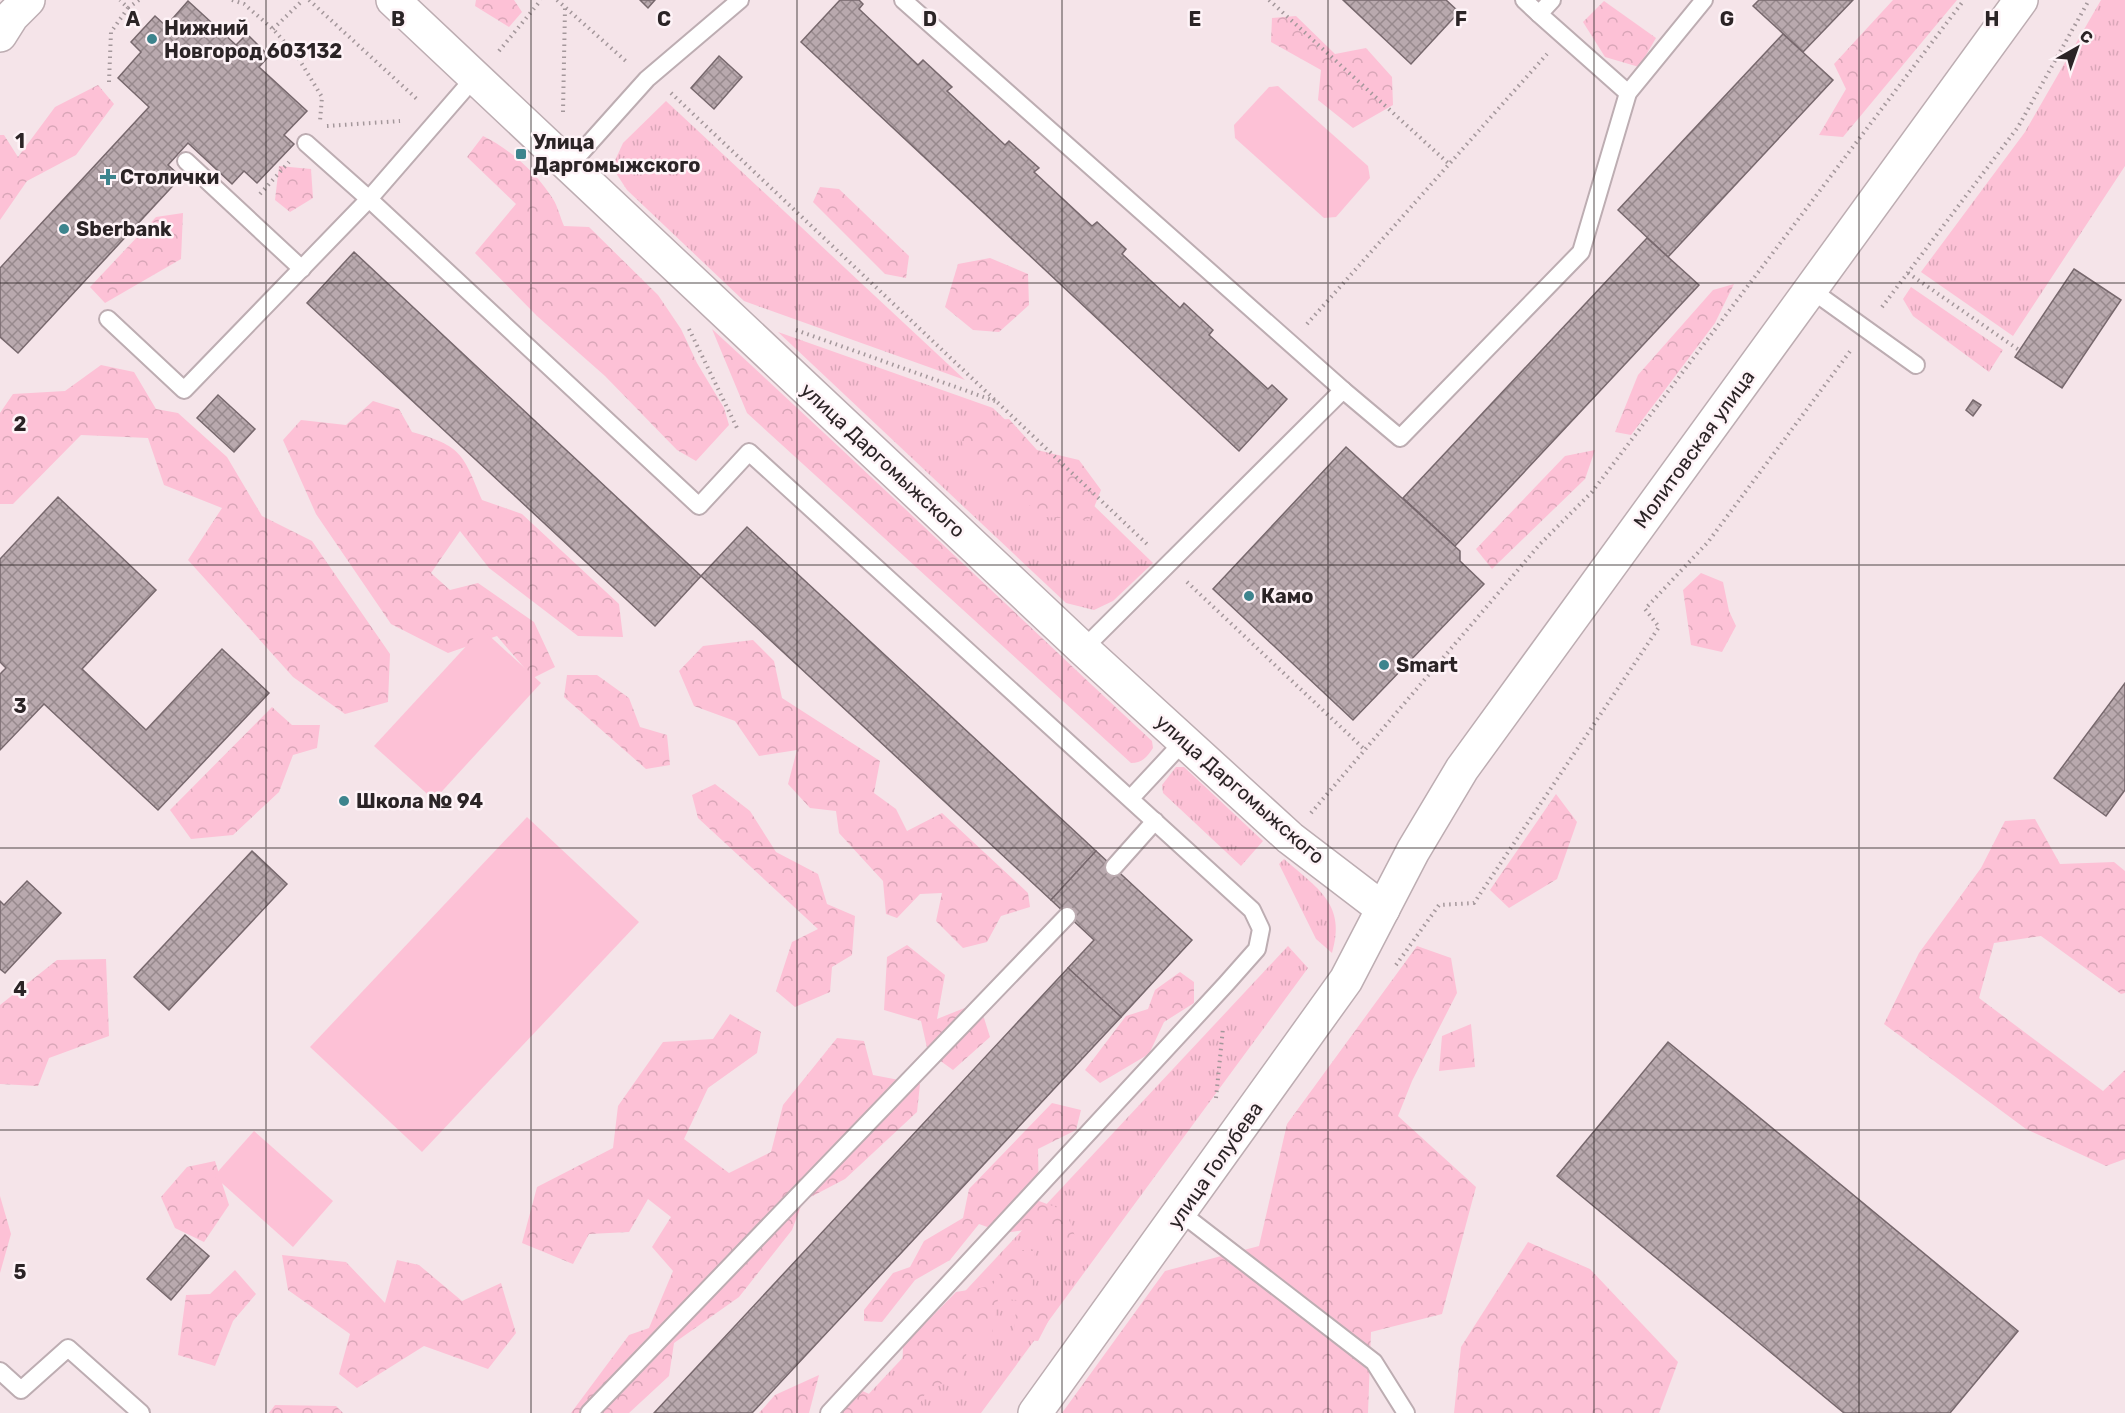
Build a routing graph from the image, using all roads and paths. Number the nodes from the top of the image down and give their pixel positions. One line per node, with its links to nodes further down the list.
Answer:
1 (28, 0): 23 (street)
2 (120, 0): 19 (path)
3 (139, 0): 19 (path)
4 (232, 0): 22 (path)
5 (303, 0): 22 (path)
6 (309, 0): 30 (path)
7 (393, 0): 25 (street, улица Даргомыжского)
8 (541, 0): 25 (path)
9 (557, 0): 20 (path)
10 (740, 0): 26 (lane)
11 (903, 0): 44 (lane)
12 (1269, 0): 33 (path)
13 (1524, 0): 21 (lane)
14 (1551, 0): 21 (lane)
15 (1704, 0): 28 (lane)
16 (1964, 0): 53 (path)
17 (2021, 0): 39 (street, Молитовская улица)
18 (2089, 0): 38 (path)
19 (128, 8): 27 (path)
20 (565, 8): 26 (path); 29 (path)
21 (1539, 14): 24 (lane)
22 (273, 29): 30 (path)
23 (0, 35)
24 (1563, 36): 28 (lane); 33 (path)
25 (474, 78): 30 (lane); 34 (street, улица Даргомыжского)
26 (647, 79): 34 (lane); 48 (path)
27 (109, 82)
28 (1628, 93): 47 (lane)
29 (562, 114)
30 (440, 116): 35 (lane)
31 (306, 143): 35 (lane); 36 (path)
32 (186, 161): 36 (lane)
33 (1448, 163): 44 (path)
34 (569, 166): 51 (street, улица Даргомыжского)
35 (369, 199): 37 (lane); 49 (lane)
36 (242, 214): 37 (lane)
37 (302, 269): 40 (lane)
38 (1908, 273): 43 (path); 45 (path)
39 (1810, 289): 43 (lane); 58 (street, Молитовская улица)
40 (108, 319)
41 (687, 325): 49 (path)
42 (793, 329): 48 (path)
43 (1866, 330): 46 (lane); 60 (path)
44 (1290, 344): 47 (lane)
45 (2019, 350)
46 (1916, 365)
47 (1343, 390): 50 (lane)
48 (998, 403): 50 (path)
49 (748, 452): 55 (lane)
50 (1170, 565): 51 (lane); 53 (path)
51 (1083, 649): 52 (street, улица Даргомыжского)
52 (1184, 741): 55 (lane); 58 (street, улица Даргомыжского)
53 (1363, 748): 54 (path)
54 (1330, 790)
55 (1131, 798): 56 (lane)
56 (1155, 821): 57 (lane); 61 (lane)
57 (1114, 867)
58 (1383, 909): 63 (street, улица Голубева)
59 (1067, 916): 66 (lane)
60 (1392, 971)
61 (1226, 984): 62 (path); 67 (lane)
62 (1215, 1107)
63 (1181, 1213): 68 (street, улица Голубева); 69 (lane)
64 (0, 1371): 65 (lane)
65 (141, 1413)
66 (589, 1413)
67 (829, 1413)
68 (1035, 1413)
69 (1406, 1413)

